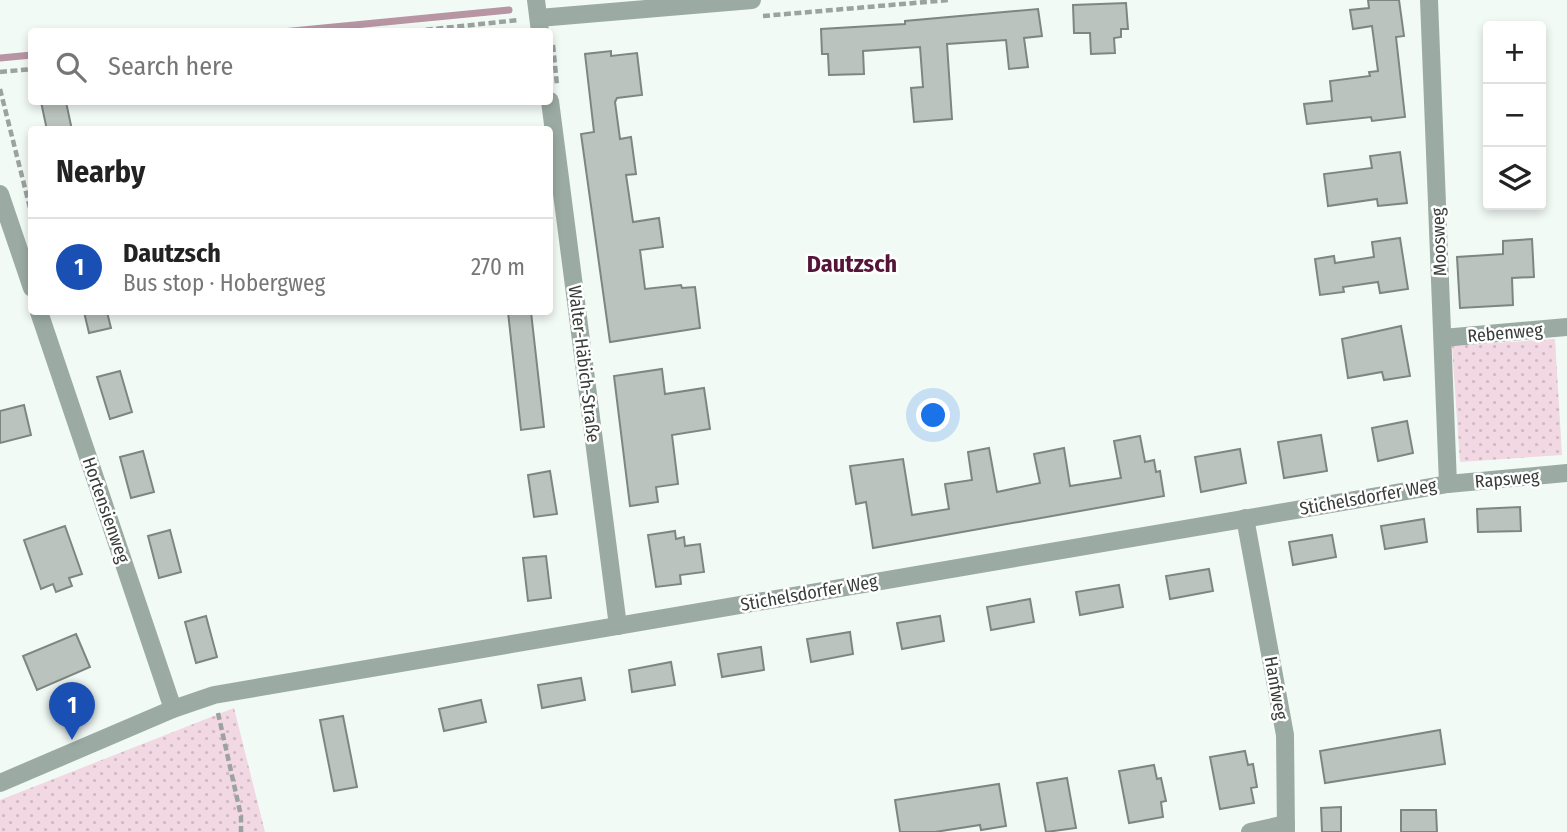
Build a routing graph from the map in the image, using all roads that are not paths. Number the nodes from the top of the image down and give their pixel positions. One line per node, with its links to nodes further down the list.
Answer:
1 (752, 0): 3 (street)
2 (1429, 0): 9 (street, Moosweg)
3 (542, 21)
4 (554, 96): 13 (street, Walter-Häbich-Straße)
5 (0, 194): 6 (street)
6 (28, 276)
7 (40, 315): 14 (street, Hortensienweg)
8 (1567, 327): 9 (street, Rebenweg)
9 (1443, 338): 11 (street, Moosweg)
10 (1567, 474): 11 (street, Rapsweg)
11 (1448, 484): 12 (street, Stichelsdorfer Weg)
12 (1245, 518): 13 (street, Stichelsdorfer Weg); 16 (street, Hanfweg)
13 (618, 626): 14 (street, Stichelsdorfer Weg)
14 (173, 709): 15 (street, Stichelsdorfer Weg)
15 (0, 783)
16 (1286, 828): 17 (street, Hanfweg)
17 (1250, 832)

